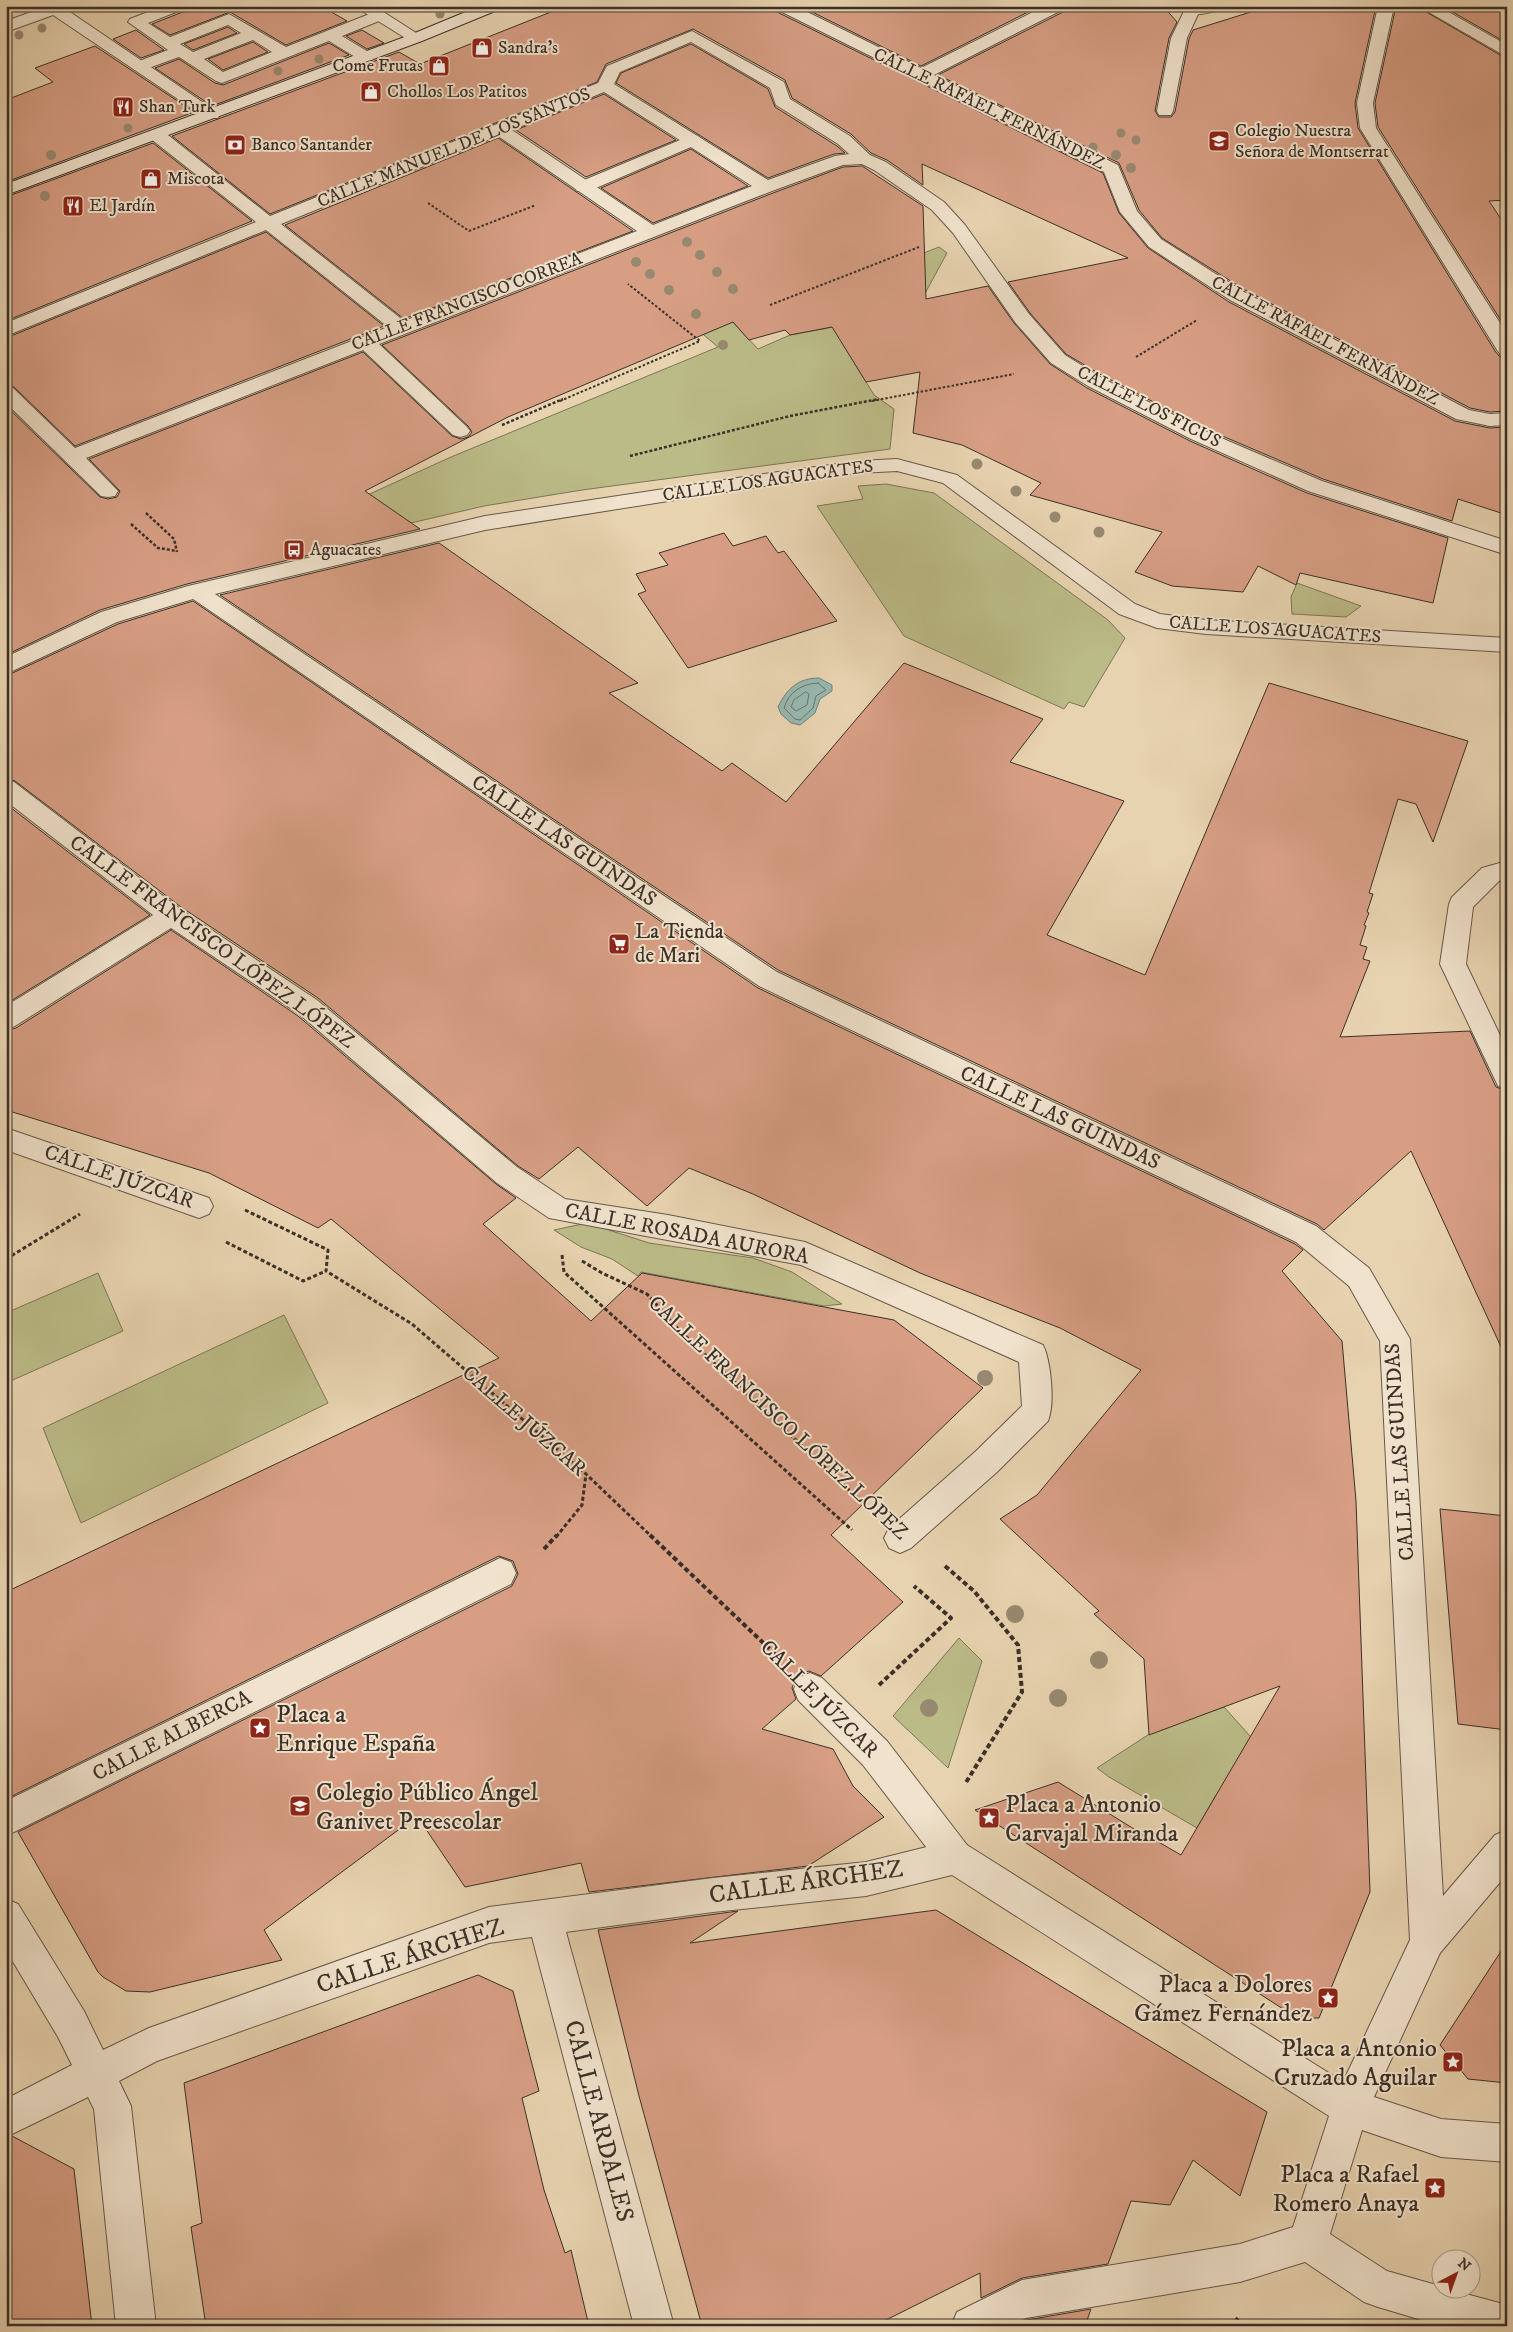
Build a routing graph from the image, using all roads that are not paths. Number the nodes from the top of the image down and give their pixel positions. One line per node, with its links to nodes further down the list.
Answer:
1 (178, 6): 17 (street)
2 (362, 6): 11 (street)
3 (494, 6): 15 (street)
4 (782, 6): 21 (street, CALLE RAFAEL FERNÁNDEZ)
5 (1058, 6): 21 (street)
6 (1216, 6): 10 (street)
7 (1386, 6): 37 (street)
8 (1426, 6): 16 (street)
9 (59, 8): 12 (street); 20 (street)
10 (1189, 8): 23 (street)
11 (378, 16): 14 (street); 15 (street)
12 (6, 27)
13 (254, 34): 17 (street); 17 (street); 18 (street)
14 (330, 35): 18 (street); 19 (street)
15 (416, 38): 19 (street)
16 (1504, 48)
17 (180, 51): 18 (street); 20 (street)
18 (285, 53)
19 (366, 57): 24 (street)
20 (140, 66): 24 (street)
21 (920, 74): 39 (street, CALLE RAFAEL FERNÁNDEZ)
22 (605, 86): 25 (street, CALLE MANUEL DE LOS SANTOS); 27 (street); 28 (street, CALLE MANUEL DE LOS SANTOS)
23 (1165, 111)
24 (212, 114): 26 (street)
25 (499, 129): 29 (street); 32 (street, CALLE MANUEL DE LOS SANTOS)
26 (157, 135): 31 (street); 32 (street)
27 (692, 140): 29 (street); 30 (street)
28 (864, 159): 30 (street, CALLE FRANCISCO CORREA); 43 (street, CALLE LOS FICUS)
29 (583, 186): 33 (street)
30 (766, 187): 33 (street, CALLE FRANCISCO CORREA)
31 (6, 190)
32 (270, 223): 34 (street); 35 (street, CALLE MANUEL DE LOS SANTOS)
33 (650, 231): 34 (street, CALLE FRANCISCO CORREA)
34 (401, 328): 36 (street, CALLE FRANCISCO CORREA)
35 (6, 330)
36 (365, 341): 40 (street); 41 (street, CALLE FRANCISCO CORREA)
37 (1507, 350)
38 (6, 392): 41 (street)
39 (1507, 419)
40 (460, 431)
41 (72, 456): 42 (street)
42 (108, 492)
43 (1507, 548)
44 (196, 592): 45 (street, CALLE LOS AGUACATES); 46 (street, CALLE LOS AGUACATES); 63 (street, CALLE LAS GUINDAS)
45 (1507, 645)
46 (6, 666)
47 (6, 788): 49 (street, CALLE FRANCISCO LÓPEZ LÓPEZ)
48 (1507, 870): 51 (street)
49 (171, 916): 50 (street); 53 (street, CALLE FRANCISCO LÓPEZ LÓPEZ)
50 (6, 1019)
51 (1507, 1078)
52 (6, 1139): 54 (street, CALLE JÚZCAR)
53 (507, 1175): 55 (street, CALLE ROSADA AURORA)
54 (199, 1206)
55 (900, 1538)
56 (500, 1573): 58 (street, CALLE ALBERCA)
57 (810, 1688): 60 (street, CALLE JÚZCAR)
58 (6, 1819)
59 (1507, 1847): 63 (street)
60 (955, 1857): 62 (street, CALLE ÁRCHEZ); 65 (street)
61 (6, 1916): 64 (street)
62 (544, 1916): 64 (street, CALLE ÁRCHEZ); 71 (street, CALLE ARDALES)
63 (1428, 1940): 65 (street)
64 (94, 2073): 66 (street, CALLE ÁRCHEZ); 70 (street)
65 (1350, 2108): 67 (street); 68 (street)
66 (6, 2119)
67 (1507, 2143)
68 (1308, 2242): 69 (street); 72 (street)
69 (1507, 2325)
70 (136, 2326)
71 (654, 2326)
72 (971, 2326)

